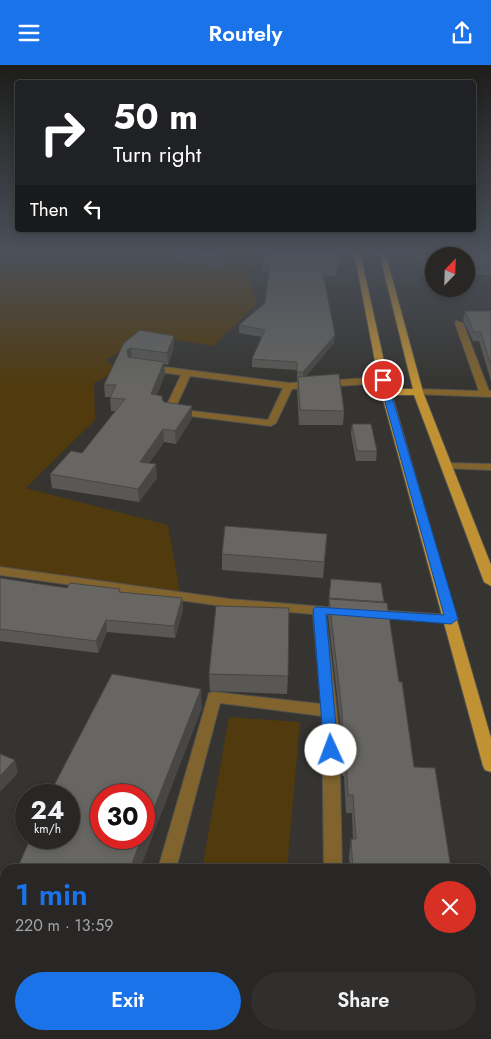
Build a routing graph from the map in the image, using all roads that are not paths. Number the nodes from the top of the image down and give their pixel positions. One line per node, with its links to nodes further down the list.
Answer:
1 (365, 297): 6 (main road)
2 (394, 297): 9 (main road)
3 (459, 323): 10 (street)
4 (141, 367): 5 (street)
5 (187, 372): 7 (street); 7 (street)
6 (383, 380): 7 (street); 8 (main road)
7 (289, 386)
8 (386, 392): 9 (main road); 16 (main road)
9 (418, 392): 10 (street); 11 (main road)
10 (488, 394)
11 (447, 466): 12 (street); 14 (main road)
12 (491, 467)
13 (0, 571): 15 (street)
14 (491, 582)
15 (319, 610): 16 (street); 17 (street)
16 (451, 619): 18 (main road)
17 (329, 711): 19 (street); 20 (street)
18 (491, 766)
19 (168, 864)
20 (333, 864)

